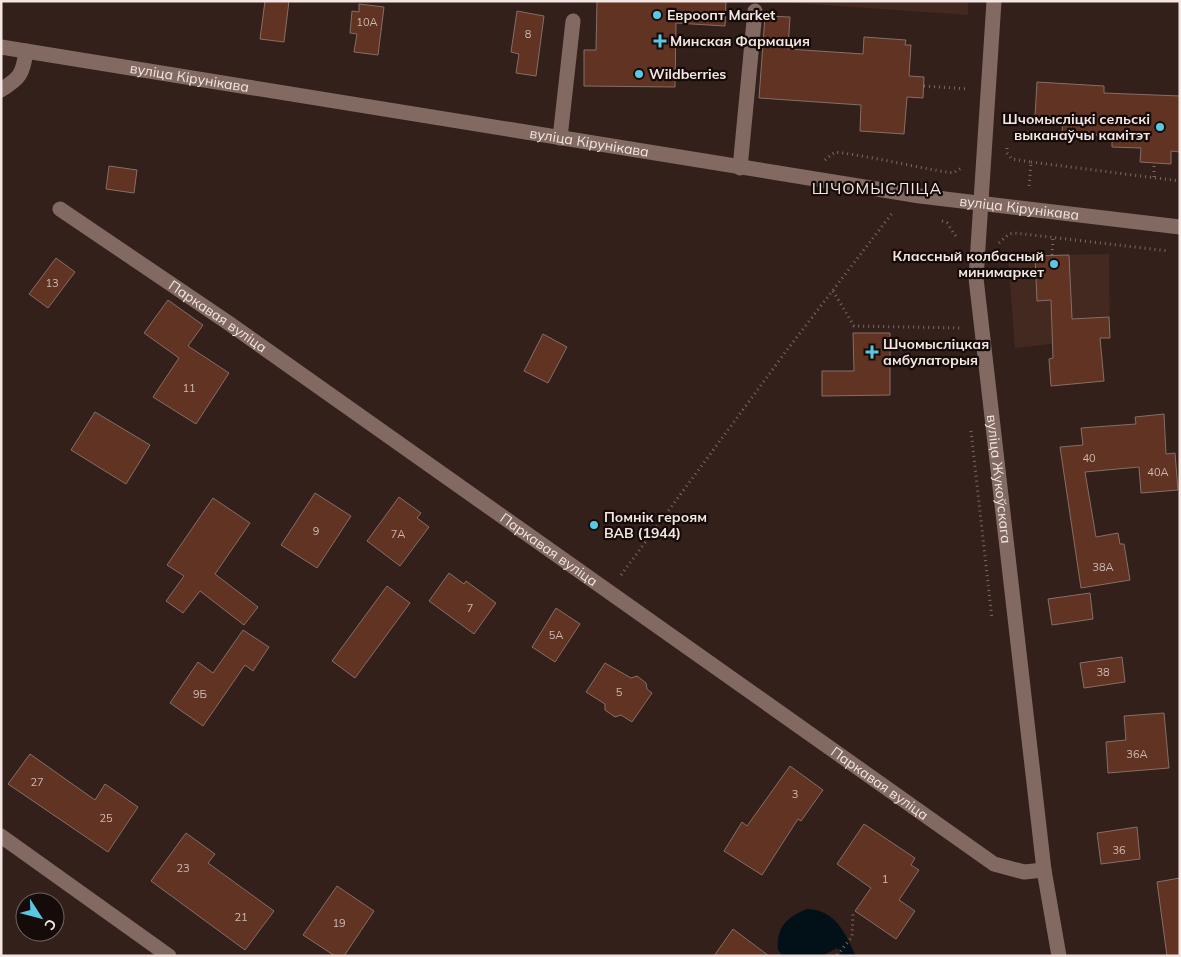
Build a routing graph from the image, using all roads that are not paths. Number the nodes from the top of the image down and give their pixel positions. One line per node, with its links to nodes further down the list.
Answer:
1 (994, 1): 9 (street, вуліца Жукоўскага)
2 (755, 11): 8 (street)
3 (573, 21): 7 (street)
4 (1, 48): 5 (street, вуліца Кірунікава)
5 (26, 51): 6 (street); 7 (street, вуліца Кірунікава)
6 (1, 90)
7 (560, 138): 8 (street, вуліца Кірунікава)
8 (740, 168): 9 (street, вуліца Кірунікава)
9 (980, 205): 11 (street, вуліца Кірунікава); 13 (street, вуліца Жукоўскага)
10 (60, 209): 13 (street, Паркавая вуліца)
11 (1180, 227)
12 (1, 836): 14 (street)
13 (1044, 870): 15 (street, вуліца Жукоўскага)
14 (169, 956)
15 (1059, 956)

